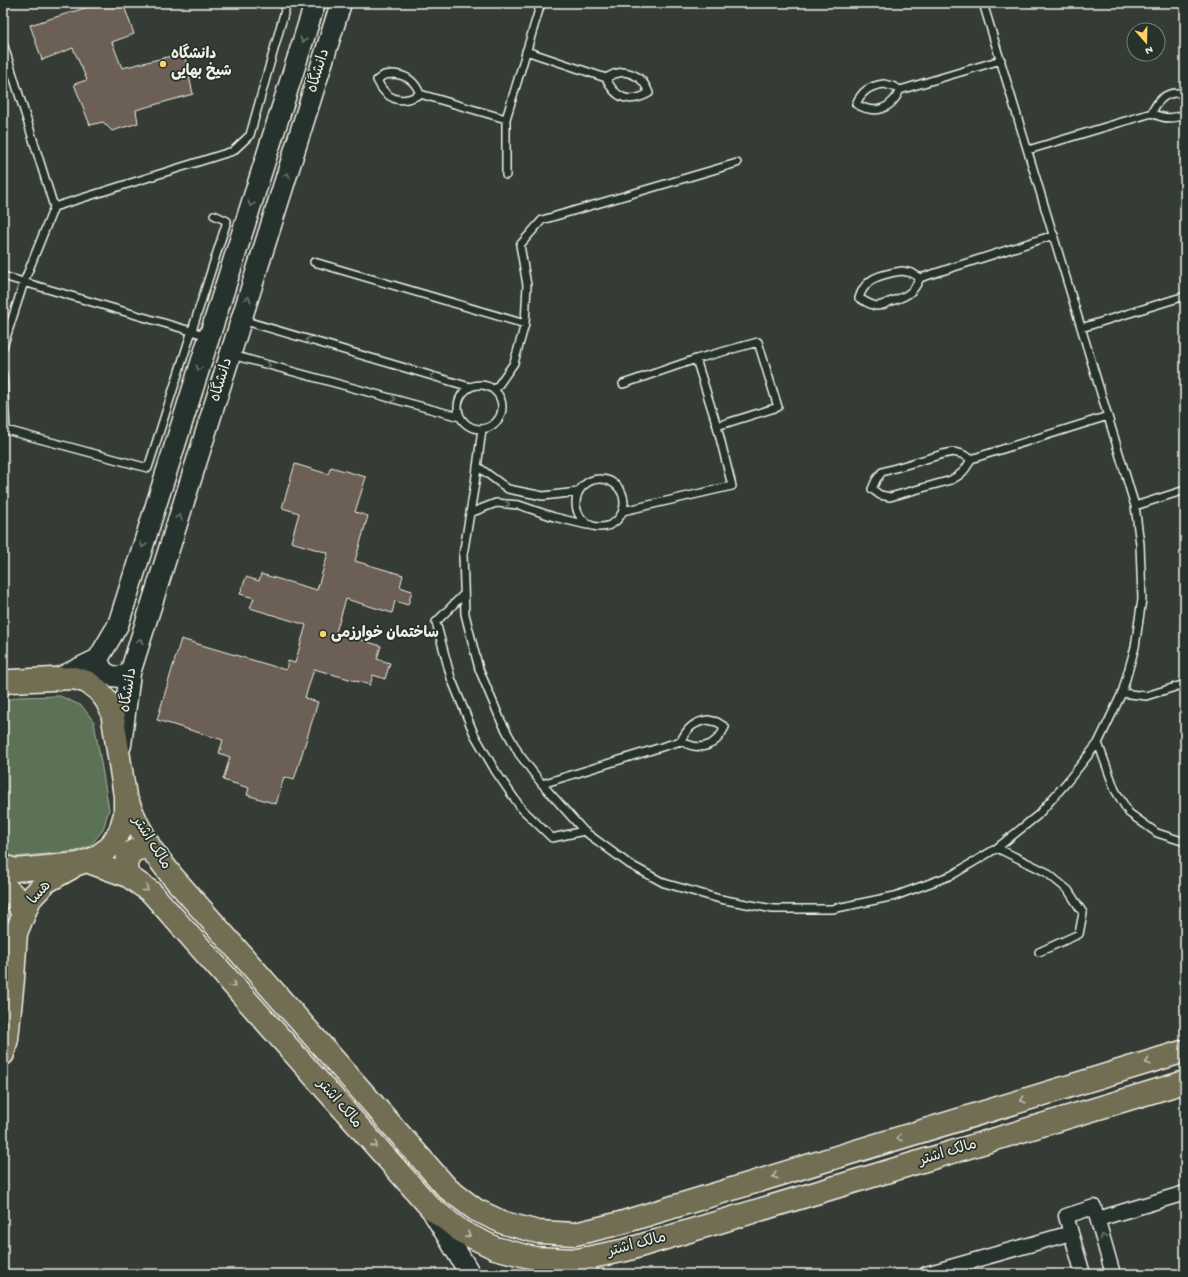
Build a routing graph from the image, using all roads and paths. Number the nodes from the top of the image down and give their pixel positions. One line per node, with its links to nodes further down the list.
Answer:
1 (287, 3): 19 (lane)
2 (315, 3): 30 (main road, دانشگاه, one-way to 30)
3 (341, 3): 27 (main road, دانشگاه, one-way to 3)
4 (541, 3): 7 (lane)
5 (983, 3): 8 (lane)
6 (3, 43): 19 (lane)
7 (526, 52): 9 (lane); 15 (lane)
8 (1001, 60): 10 (lane); 16 (lane)
9 (606, 78): 9 (lane)
10 (900, 90): 10 (lane)
11 (420, 94): 11 (lane); 15 (lane)
12 (1185, 94): 13 (lane)
13 (1152, 112): 14 (lane); 16 (lane)
14 (1185, 114)
15 (506, 119): 18 (lane)
16 (1028, 150): 21 (lane)
17 (737, 163): 28 (lane)
18 (506, 174)
19 (54, 207): 25 (lane)
20 (214, 215): 30 (lane)
21 (1054, 235): 24 (lane); 29 (lane)
22 (314, 262): 28 (lane)
23 (3, 276): 25 (lane)
24 (920, 278): 24 (lane)
25 (24, 282): 30 (lane); 31 (lane)
26 (1185, 296): 29 (lane)
27 (241, 320): 32 (main road, دانشگاه); 36 (lane, one-way to 27)
28 (525, 324): 37 (lane)
29 (1081, 328): 38 (lane)
30 (200, 334): 34 (lane); 51 (main road, دانشگاه, one-way to 51)
31 (3, 347)
32 (230, 354): 39 (lane, one-way to 39); 52 (main road, دانشگاه, one-way to 32)
33 (696, 359): 35 (lane); 40 (lane); 40 (lane)
34 (3, 375)
35 (623, 384)
36 (470, 387): 37 (lane); 39 (lane)
37 (495, 390): 41 (lane)
38 (1108, 416): 42 (lane); 46 (lane)
39 (460, 417): 41 (lane)
40 (717, 426): 47 (lane)
41 (482, 429): 43 (lane)
42 (971, 459): 42 (lane)
43 (477, 466): 45 (lane); 48 (lane)
44 (1185, 490): 46 (lane)
45 (578, 492): 47 (lane); 49 (lane)
46 (1135, 506): 56 (lane)
47 (623, 511): 49 (lane)
48 (470, 513): 49 (lane, one-way to 49); 50 (lane)
49 (590, 526)
50 (464, 594): 60 (lane); 62 (lane)
51 (98, 659): 52 (main road); 53 (main road)
52 (130, 673): 59 (main road, دانشگاه)
53 (57, 679): 54 (main road); 59 (main road)
54 (6, 680)
55 (1185, 684): 56 (lane)
56 (1122, 693): 58 (lane)
57 (681, 741): 57 (lane); 60 (lane)
58 (1098, 743): 63 (lane); 64 (lane)
59 (119, 761): 61 (main road)
60 (542, 784): 62 (lane)
61 (125, 796): 65 (main road, مالک اشتر); 66 (main road, هسا)
62 (584, 831): 64 (lane)
63 (1185, 842)
64 (997, 848): 71 (lane)
65 (151, 849): 68 (main road); 72 (main road, مالک اشتر, one-way to 65)
66 (82, 863): 67 (main road); 68 (main road, مالک اشتر); 70 (main road, هسا)
67 (3, 866)
68 (128, 876): 76 (main road, مالک اشتر, one-way to 76)
69 (3, 889): 70 (main road)
70 (22, 917): 73 (main road, هسا)
71 (1039, 952)
72 (1185, 1051)
73 (3, 1054)
74 (1185, 1082): 79 (main road, مالک اشتر)
75 (1185, 1193): 77 (street)
76 (430, 1207): 79 (main road, مالک اشتر, one-way to 79); 80 (main road)
77 (1098, 1219): 78 (street); 83 (street, one-way to 77)
78 (1071, 1233): 81 (street); 82 (street)
79 (582, 1267)
80 (470, 1274)
81 (926, 1274)
82 (1083, 1274)
83 (1114, 1274)

